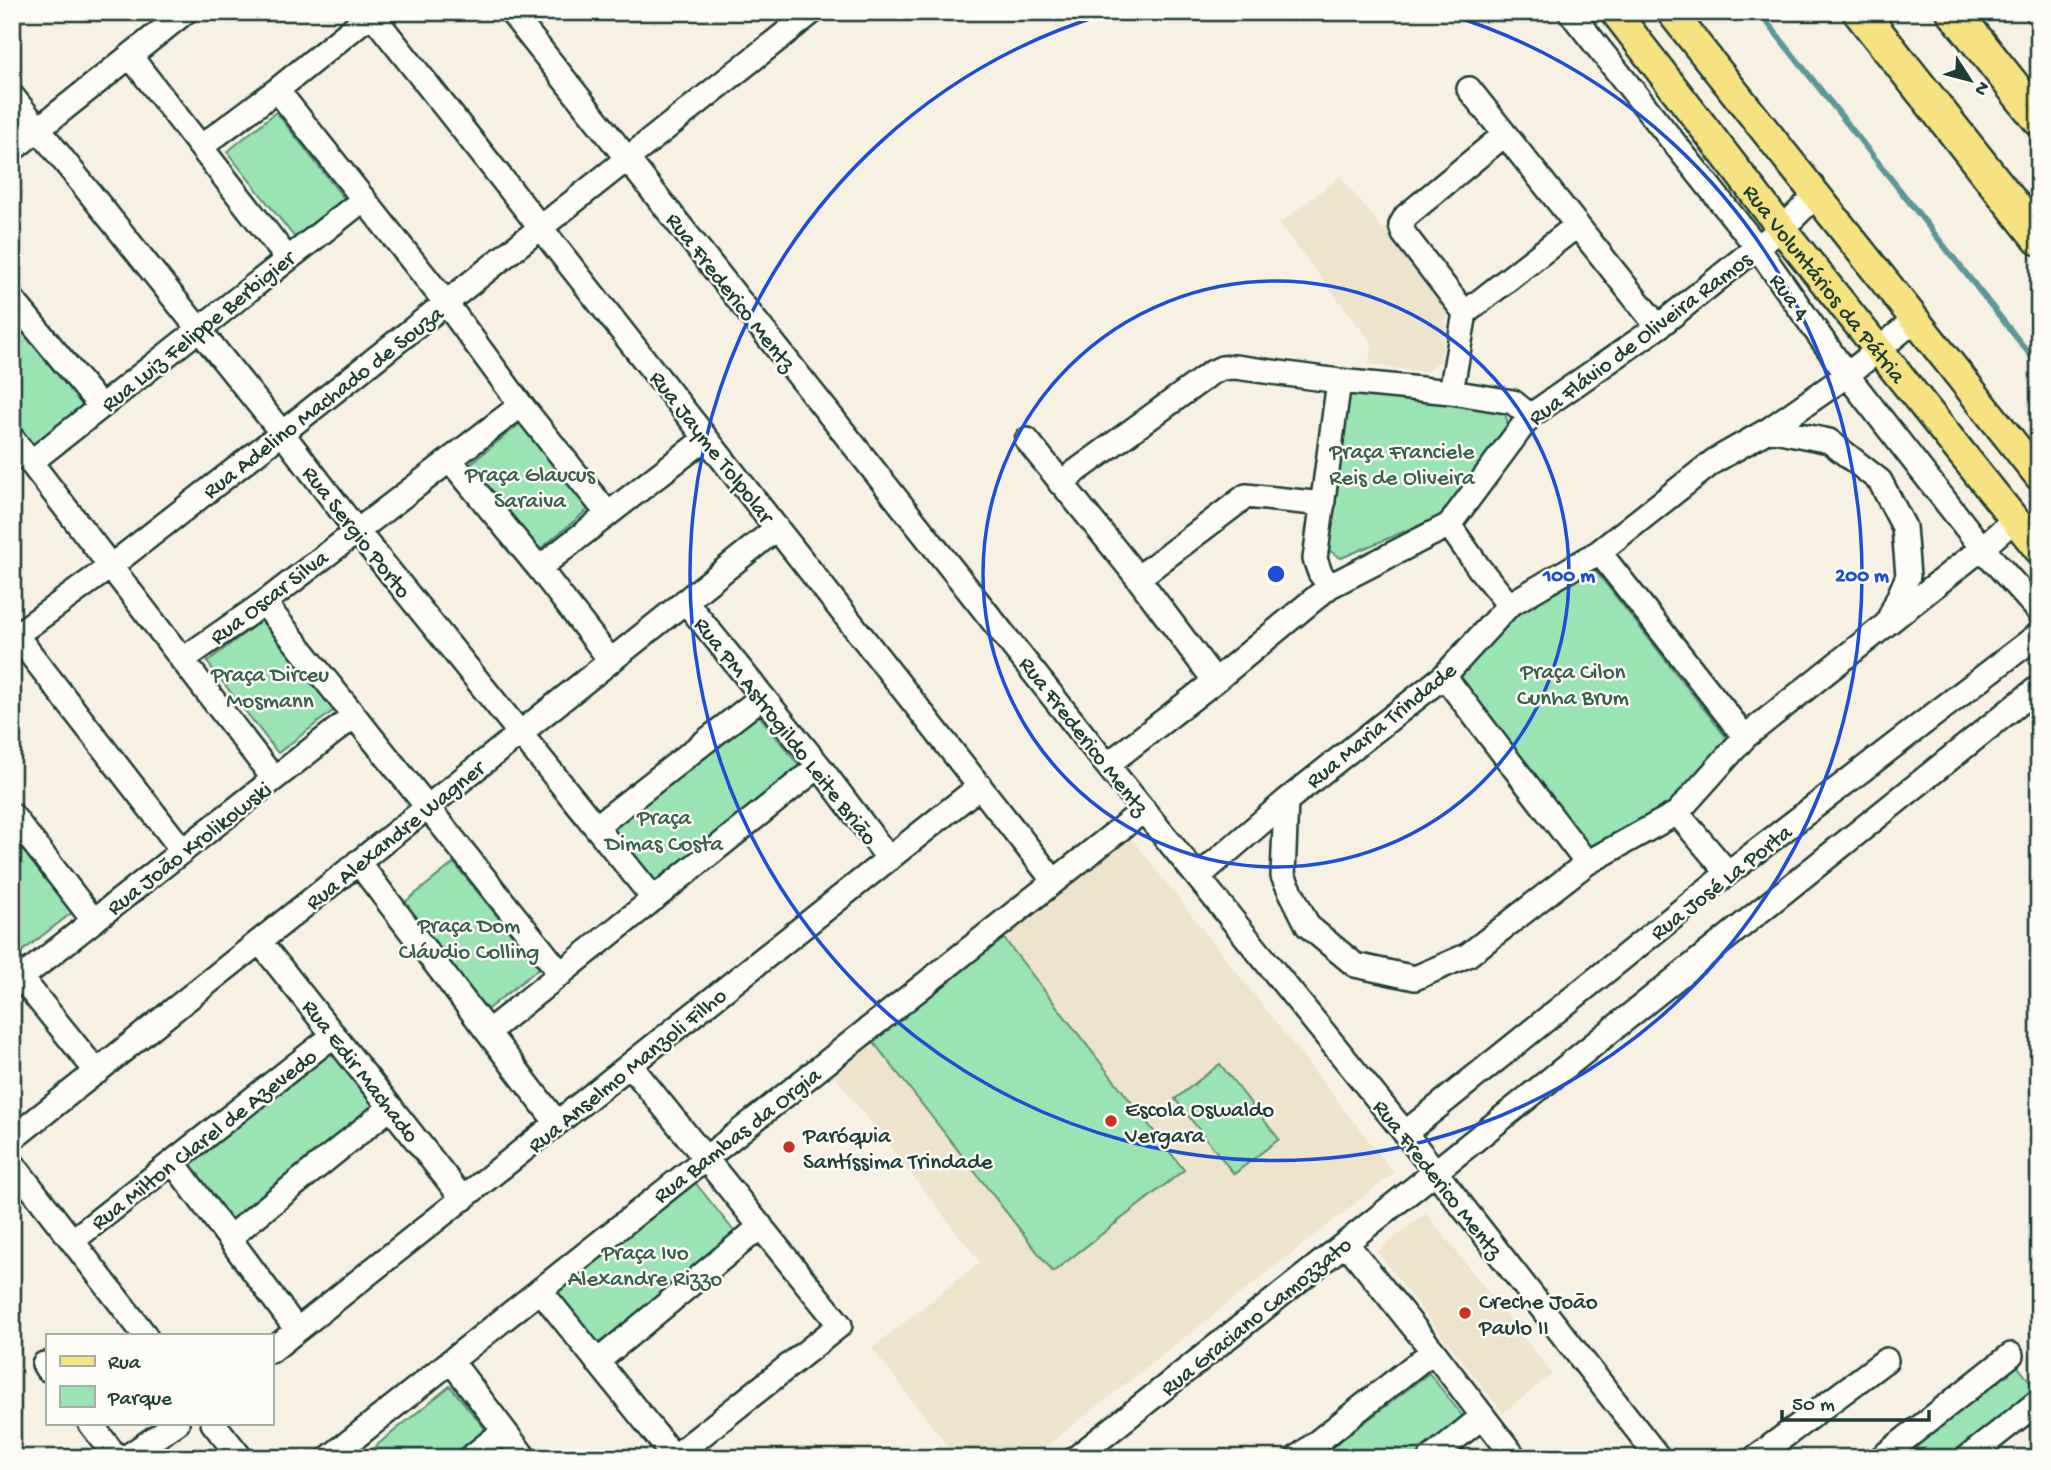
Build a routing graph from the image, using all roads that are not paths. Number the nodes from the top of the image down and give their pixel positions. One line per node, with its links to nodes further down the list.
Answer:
1 (185, 12): 10 (street)
2 (511, 12): 19 (street, Rua Frederico Mentz)
3 (812, 12): 19 (street, Rua Adelino Machado de Souza)
4 (1570, 12): 26 (street, Rua 4)
5 (1615, 12): 24 (main road, Rua Voluntários da Pátria)
6 (1671, 12): 20 (main road, Rua Voluntários da Pátria)
7 (1860, 12): 25 (highway)
8 (1954, 12): 14 (highway)
9 (370, 13): 12 (street); 23 (street, Rua Jayme Tolpolar)
10 (130, 56): 15 (street); 17 (street)
11 (1469, 89): 16 (street)
12 (277, 90): 17 (street); 21 (street)
13 (12, 96): 15 (street, Rua Sergio Porto)
14 (2039, 119)
15 (39, 129): 18 (street); 33 (street, Rua Sergio Porto)
16 (1504, 135): 22 (street); 30 (street)
17 (202, 146): 27 (street)
18 (12, 150)
19 (627, 158): 23 (street, Rua Adelino Machado de Souza); 79 (street, Rua Frederico Mentz)
20 (1816, 195): 24 (street, Rua Flávio de Oliveira Ramos); 31 (main road, Rua Voluntários da Pátria)
21 (363, 199): 27 (street, Rua Luiz Felippe Berbigier); 29 (street)
22 (1577, 226): 30 (street); 32 (street)
23 (540, 227): 29 (street, Rua Adelino Machado de Souza); 44 (street, Rua Jayme Tolpolar)
24 (1782, 229): 26 (street, Rua Flávio de Oliveira Ramos); 34 (main road, Rua Voluntários da Pátria)
25 (2039, 238)
26 (1757, 247): 32 (street, Rua Flávio de Oliveira Ramos); 35 (street, Rua 4)
27 (287, 258): 33 (street, Rua Luiz Felippe Berbigier)
28 (12, 299): 39 (street)
29 (446, 303): 38 (street); 42 (street, Rua Adelino Machado de Souza)
30 (1465, 313): 37 (street)
31 (1915, 320): 34 (street, Rua Maria Trindade); 48 (main road, Rua Voluntários da Pátria)
32 (1658, 327): 40 (street, Rua Flávio de Oliveira Ramos)
33 (199, 329): 39 (street, Rua Luiz Felippe Berbigier); 42 (street, Rua Sergio Porto)
34 (1879, 350): 35 (street, Rua Maria Trindade); 52 (main road, Rua Voluntários da Pátria)
35 (1847, 375): 41 (street, Rua Maria Trindade); 56 (street, Rua 4)
36 (1339, 381): 37 (street); 49 (street); 50 (street)
37 (1451, 392): 40 (street)
38 (522, 405): 46 (street, Rua Oscar Silva); 51 (street)
39 (101, 407): 47 (street, Rua Luiz Felippe Berbigier)
40 (1530, 415): 53 (street, Rua Flávio de Oliveira Ramos)
41 (1770, 429): 58 (street, Rua Maria Trindade); 67 (street)
42 (282, 433): 55 (street, Rua Sergio Porto); 59 (street, Rua Adelino Machado de Souza)
43 (12, 438): 47 (street)
44 (706, 438): 51 (street); 54 (street, Rua Jayme Tolpolar)
45 (1027, 440): 49 (street)
46 (450, 460): 55 (street, Rua Oscar Silva); 60 (street)
47 (31, 462): 59 (street)
48 (2039, 477)
49 (1060, 484): 61 (street)
50 (1322, 504): 61 (street); 62 (street)
51 (608, 514): 60 (street)
52 (2014, 520): 56 (street); 57 (main road, Rua Voluntários da Pátria)
53 (1449, 525): 62 (street, Rua Flávio de Oliveira Ramos); 65 (street)
54 (777, 528): 63 (street, Rua Alexandre Wagner); 82 (street, Rua Jayme Tolpolar)
55 (356, 530): 64 (street, Rua Oscar Silva); 77 (street, Rua Sergio Porto)
56 (1982, 548): 66 (street, Rua 4); 67 (street)
57 (2039, 550)
58 (1599, 552): 65 (street, Rua Maria Trindade); 78 (street)
59 (111, 566): 68 (street, Rua Adelino Machado de Souza); 70 (street)
60 (539, 568): 71 (street)
61 (1138, 579): 73 (street)
62 (1330, 586): 73 (street, Rua Flávio de Oliveira Ramos)
63 (685, 601): 71 (street, Rua Alexandre Wagner); 75 (street, Rua PM Astrogildo Leite Brião)
64 (264, 603): 70 (street, Rua Oscar Silva); 76 (street)
65 (1509, 605): 72 (street, Rua Maria Trindade)
66 (2039, 611)
67 (1886, 625): 78 (street)
68 (14, 634): 89 (street)
69 (2039, 634): 93 (street, Rua José La Porta)
70 (182, 660): 81 (street)
71 (611, 661): 77 (street, Rua Alexandre Wagner)
72 (1444, 676): 83 (street, Rua Maria Trindade); 92 (street)
73 (1215, 681): 79 (street, Rua Flávio de Oliveira Ramos)
74 (2039, 687): 112 (street, Rua José La Porta)
75 (762, 697): 80 (street, Rua PM Astrogildo Leite Brião); 88 (street)
76 (354, 716): 81 (street, Rua João Krolikowski); 84 (street)
77 (519, 733): 84 (street, Rua Alexandre Wagner); 88 (street, Rua Sergio Porto)
78 (1745, 737): 86 (street)
79 (1107, 765): 85 (street, Rua Frederico Mentz)
80 (819, 766): 90 (street, Rua PM Astrogildo Leite Brião); 96 (street)
81 (274, 779): 89 (street, Rua João Krolikowski)
82 (980, 786): 90 (street, Rua Anselmo Manzoli Filho); 95 (street, Rua Jayme Tolpolar)
83 (1286, 801): 92 (street); 94 (street, Rua Maria Trindade)
84 (427, 807): 91 (street, Rua Alexandre Wagner); 100 (street)
85 (1144, 810): 94 (street, Rua Frederico Mentz); 95 (street, Rua Bambas da Orgia)
86 (1677, 813): 92 (street); 93 (street)
87 (12, 814): 97 (street)
88 (596, 827): 96 (street, Rua Sergio Porto)
89 (183, 851): 97 (street, Rua João Krolikowski)
90 (889, 859): 103 (street, Rua Anselmo Manzoli Filho)
91 (358, 863): 98 (street, Rua Alexandre Wagner); 101 (street)
92 (1587, 863)
93 (1728, 873): 107 (street, Rua José La Porta)
94 (1198, 877): 107 (street, Rua Frederico Mentz)
95 (1055, 881): 109 (street, Rua Bambas da Orgia)
96 (654, 899): 100 (street)
97 (94, 921): 99 (street, Rua João Krolikowski)
98 (260, 942): 102 (street, Rua Edir Machado); 104 (street, Rua Alexandre Wagner)
99 (17, 973): 104 (street)
100 (561, 974): 101 (street)
101 (488, 1032): 106 (street)
102 (334, 1035): 105 (street, Rua Edir Machado); 111 (street, Rua Milton Clarel de Azevedo)
103 (630, 1065): 106 (street, Rua Anselmo Manzoli Filho); 109 (street)
104 (97, 1072): 108 (street, Rua Alexandre Wagner)
105 (391, 1107): 113 (street, Rua Edir Machado); 115 (street)
106 (558, 1123): 113 (street, Rua Anselmo Manzoli Filho)
107 (1405, 1133): 112 (street, Rua Frederico Mentz)
108 (12, 1139)
109 (705, 1158): 114 (street); 118 (street, Rua Bambas da Orgia)
110 (12, 1163): 116 (street)
111 (173, 1163): 115 (street); 116 (street, Rua Milton Clarel de Azevedo)
112 (1435, 1172): 117 (street, Rua Graciano Camozzato); 142 (street, Rua Frederico Mentz)
113 (463, 1199): 119 (street, Rua Anselmo Manzoli Filho)
114 (761, 1226): 126 (street); 134 (street)
115 (230, 1237): 119 (street)
116 (72, 1241): 120 (street)
117 (1346, 1243): 122 (street); 133 (street, Rua Graciano Camozzato)
118 (540, 1290): 125 (street, Rua Bambas da Orgia); 126 (street)
119 (298, 1330): 121 (street, Rua Anselmo Manzoli Filho)
120 (144, 1334)
121 (273, 1349)
122 (1433, 1351): 128 (street); 139 (street)
123 (2011, 1355): 144 (street)
124 (1886, 1360): 143 (street)
125 (451, 1361): 132 (street); 136 (street, Rua Bambas da Orgia)
126 (597, 1362): 134 (street)
127 (2039, 1401): 145 (street)
128 (1483, 1416): 140 (street); 141 (street)
129 (91, 1424): 130 (street)
130 (175, 1424)
131 (214, 1424): 135 (street)
132 (504, 1431): 137 (street); 138 (street)
133 (1082, 1456)
134 (673, 1457)
135 (241, 1458)
136 (328, 1458)
137 (470, 1458)
138 (525, 1458)
139 (1297, 1458)
140 (1431, 1458)
141 (1515, 1458)
142 (1659, 1458)
143 (1755, 1458)
144 (1881, 1458)
145 (1967, 1458)

